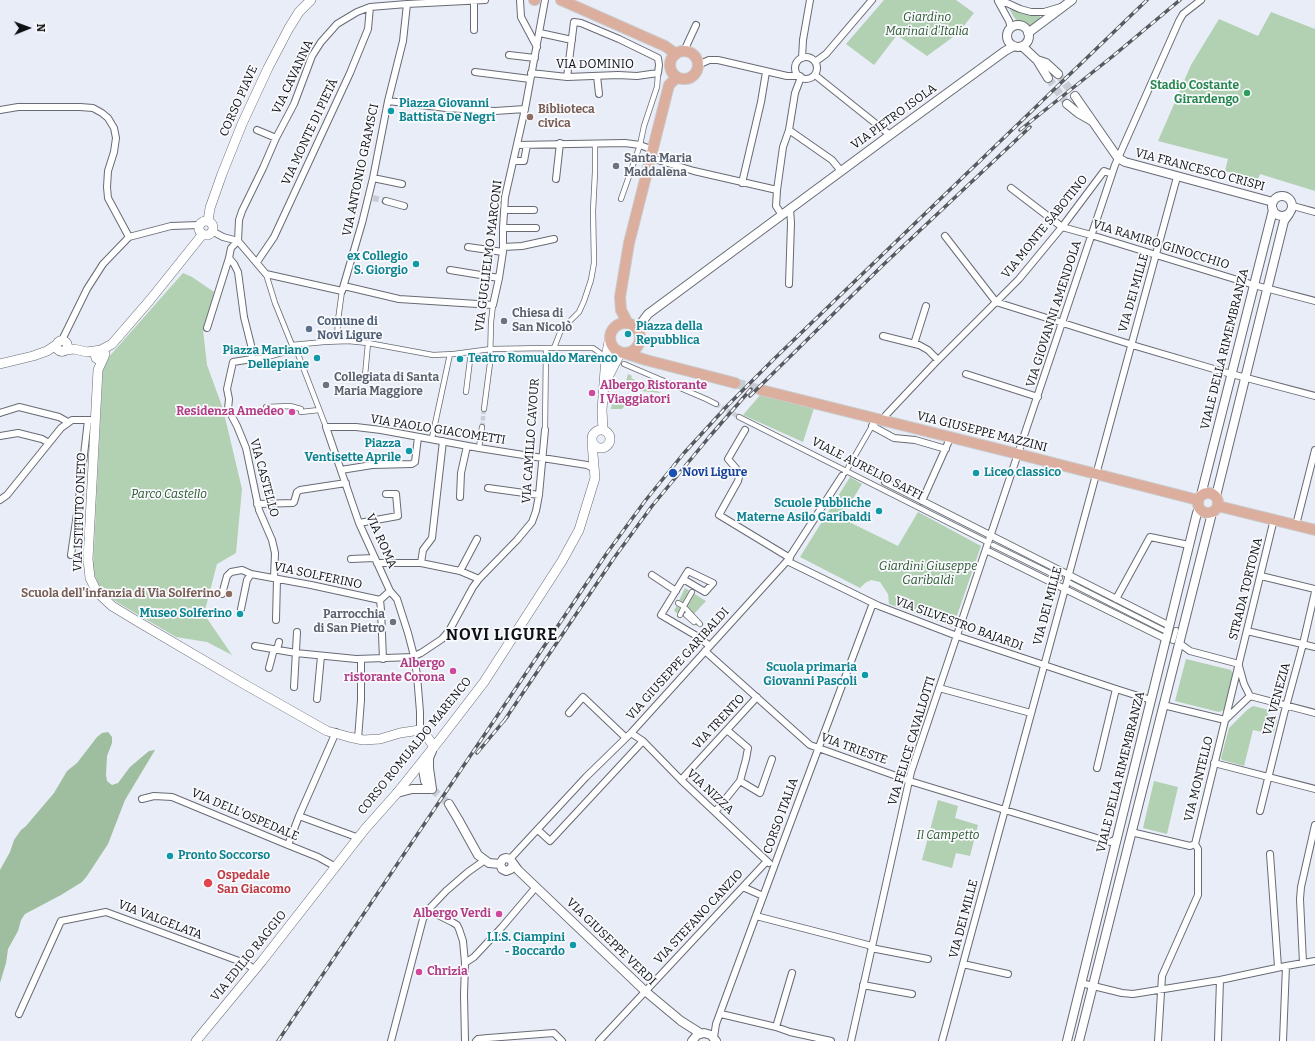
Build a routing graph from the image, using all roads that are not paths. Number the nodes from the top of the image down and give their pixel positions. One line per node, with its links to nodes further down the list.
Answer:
1 (310, 0): 81 (main road, CORSO PIAVE)
2 (485, 0): 9 (street, VIA CAVANNA)
3 (520, 0): 23 (street)
4 (541, 0): 18 (street, VIA GUGLIELMO MARCONI)
5 (561, 0): 24 (main road)
6 (810, 0): 27 (street)
7 (872, 0): 29 (street)
8 (1072, 0): 14 (street)
9 (474, 1): 12 (street, VIA CAVANNA); 17 (street)
10 (999, 2): 14 (street); 16 (street)
11 (1199, 2): 59 (street, VIA GIOVANNI AMENDOLA)
12 (407, 4): 13 (street, VIA CAVANNA); 44 (street, VIA ANTONIO GRAMSCI)
13 (370, 7): 52 (street, VIA CAVANNA); 96 (street, VIA MONTE DI PIETÀ)
14 (1062, 7): 19 (street)
15 (696, 25): 24 (street)
16 (1011, 28): 19 (street); 21 (street)
17 (474, 30)
18 (540, 33): 20 (street); 23 (street, VIA GUGLIELMO MARCONI)
19 (1028, 33): 22 (street)
20 (572, 40): 33 (street); 38 (street)
21 (1014, 46): 22 (street); 51 (street, VIA PIETRO ISOLA)
22 (1022, 46): 28 (street)
23 (537, 47): 26 (street, VIA GUGLIELMO MARCONI)
24 (680, 52): 30 (main road); 39 (main road)
25 (509, 55): 26 (street)
26 (535, 58): 36 (street, VIA GUGLIELMO MARCONI)
27 (802, 58): 29 (street); 40 (street)
28 (1037, 60): 34 (street); 41 (street)
29 (815, 62): 35 (street)
30 (698, 65): 32 (street); 39 (main road)
31 (475, 72): 36 (street, VIA DOMINIO)
32 (766, 72): 40 (street); 66 (street)
33 (658, 74): 37 (street, VIA DOMINIO); 57 (street)
34 (1058, 74)
35 (815, 75): 40 (street); 51 (street)
36 (531, 76): 38 (street, VIA DOMINIO); 46 (street, VIA GUGLIELMO MARCONI)
37 (597, 76): 38 (street, VIA DOMINIO); 42 (street)
38 (567, 77)
39 (677, 77): 58 (main road)
40 (801, 77): 50 (street)
41 (1048, 78)
42 (599, 94)
43 (1075, 96): 48 (street, VIA FRANCESCO CRISPI)
44 (388, 101): 46 (street); 64 (street, VIA ANTONIO GRAMSCI)
45 (1067, 104): 48 (street, VIA FRANCESCO CRISPI)
46 (525, 109): 55 (street, VIA GUGLIELMO MARCONI)
47 (0, 110): 89 (street)
48 (1093, 121): 59 (street, VIA FRANCESCO CRISPI)
49 (257, 130): 52 (street)
50 (789, 130): 61 (street); 69 (street)
51 (890, 135): 61 (street, VIA PIETRO ISOLA)
52 (276, 138): 91 (street, VIA CAVANNA)
53 (560, 143): 54 (street); 56 (street); 65 (street)
54 (595, 143): 57 (street); 123 (street)
55 (517, 145): 56 (street); 60 (street, VIA GUGLIELMO MARCONI)
56 (527, 145): 60 (street)
57 (640, 145): 58 (street); 70 (street)
58 (652, 154): 66 (street); 99 (main road)
59 (1118, 158): 62 (street, VIA GIOVANNI AMENDOLA); 63 (street, VIA FRANCESCO CRISPI)
60 (513, 161): 75 (street, VIA GUGLIELMO MARCONI)
61 (841, 171): 77 (street, VIA PIETRO ISOLA)
62 (1112, 174): 82 (street, VIA MONTE SABOTINO); 86 (street, VIA GIOVANNI AMENDOLA)
63 (1177, 177): 73 (street, VIA FRANCESCO CRISPI); 94 (street, VIA DEI MILLE)
64 (373, 178): 67 (street); 103 (street, VIA ANTONIO GRAMSCI)
65 (556, 179)
66 (742, 182): 69 (street)
67 (402, 184)
68 (1011, 188): 82 (street, VIA RAMIRO GINOCCHIO)
69 (777, 190): 80 (street)
70 (621, 199)
71 (386, 201): 72 (street)
72 (404, 206)
73 (1273, 206): 74 (street); 79 (street); 102 (street, VIALE DELLA RIMEMBRANZA)
74 (1293, 206): 78 (street); 79 (street)
75 (504, 210): 76 (street); 83 (street, VIA GUGLIELMO MARCONI)
76 (534, 210)
77 (790, 210): 80 (street, VIA PIETRO ISOLA); 101 (street)
78 (1315, 212)
79 (1288, 214): 104 (street, VIALE DELLA RIMEMBRANZA)
80 (782, 215): 112 (street, VIA PIETRO ISOLA)
81 (203, 223): 85 (main road); 87 (main road); 89 (street)
82 (1062, 227): 86 (street, VIA RAMIRO GINOCCHIO); 106 (street, VIA MONTE SABOTINO)
83 (503, 228): 84 (street); 93 (street, VIA GUGLIELMO MARCONI)
84 (536, 228)
85 (212, 231): 87 (main road); 91 (street)
86 (1091, 234): 94 (street, VIA RAMIRO GINOCCHIO); 110 (street, VIA GIOVANNI AMENDOLA)
87 (202, 235): 129 (main road)
88 (945, 236): 106 (street)
89 (129, 237): 121 (street)
90 (554, 239): 93 (street)
91 (238, 241): 95 (street); 96 (street)
92 (468, 246): 93 (street)
93 (503, 250): 100 (street, VIA GUGLIELMO MARCONI)
94 (1156, 254): 102 (street, VIA RAMIRO GINOCCHIO); 118 (street, VIA DEI MILLE)
95 (230, 258): 111 (street); 131 (street)
96 (257, 262): 98 (street)
97 (450, 270): 100 (street)
98 (266, 274): 103 (street); 119 (street)
99 (622, 276): 109 (main road); 113 (main road)
100 (500, 278): 107 (street, VIA GUGLIELMO MARCONI)
101 (789, 284)
102 (1254, 285): 104 (street, VIA RAMIRO GINOCCHIO); 138 (street, VIALE DELLA RIMEMBRANZA)
103 (343, 288): 107 (street); 115 (street, VIA ANTONIO GRAMSCI)
104 (1267, 288): 105 (street, VIA RAMIRO GINOCCHIO); 140 (street, VIALE DELLA RIMEMBRANZA)
105 (1315, 300)
106 (996, 302): 110 (street); 132 (street, VIA MONTE SABOTINO)
107 (493, 305): 125 (street, VIA GUGLIELMO MARCONI)
108 (926, 306): 117 (street)
109 (627, 322): 112 (main road); 113 (main road)
110 (1062, 323): 118 (street); 146 (street, VIA GIOVANNI AMENDOLA)
111 (207, 328)
112 (639, 330): 120 (main road)
113 (610, 335): 127 (main road); 141 (main road)
114 (883, 336): 117 (street)
115 (337, 341): 116 (street); 119 (street)
116 (368, 343): 128 (street); 139 (street)
117 (914, 344): 132 (street)
118 (1131, 344): 138 (street); 177 (street, VIA DEI MILLE)
119 (292, 345): 124 (street, VIA ROMA)
120 (639, 346): 127 (main road); 133 (main road)
121 (64, 347): 129 (main road); 134 (main road)
122 (546, 348): 123 (street); 125 (street); 159 (street, VIA CAMILLO CAVOUR)
123 (554, 348): 130 (street)
124 (296, 349): 131 (street); 150 (street, VIA ROMA)
125 (491, 349): 126 (street); 149 (street, VIA GUGLIELMO MARCONI)
126 (471, 352): 128 (street); 144 (street)
127 (622, 353): 133 (main road); 141 (main road)
128 (450, 354): 164 (street)
129 (100, 355): 153 (main road, VIA ISTITUTO ONETO)
130 (604, 356)
131 (252, 359): 187 (street, VIA CASTELLO)
132 (938, 360): 156 (street, VIA MONTE SABOTINO)
133 (648, 363): 136 (street); 142 (main road)
134 (0, 364)
135 (624, 364): 136 (street)
136 (642, 372): 147 (street)
137 (966, 374): 146 (street)
138 (1232, 374): 140 (street); 186 (street, VIALE DELLA RIMEMBRANZA)
139 (365, 376)
140 (1245, 378): 145 (street); 188 (street, VIALE DELLA RIMEMBRANZA)
141 (605, 382): 161 (main road)
142 (735, 383)
143 (761, 390): 156 (main road, VIA GIUSEPPE MAZZINI)
144 (466, 392)
145 (1315, 396)
146 (1038, 397): 172 (street, VIA GIOVANNI AMENDOLA)
147 (716, 404)
148 (266, 407): 150 (street)
149 (484, 409)
150 (318, 410): 157 (street, VIA ROMA)
151 (0, 412): 154 (street)
152 (739, 417): 155 (street, VIALE AURELIO SAFFI)
153 (92, 420): 154 (street); 199 (street); 261 (main road, VIA ISTITUTO ONETO)
154 (68, 422): 166 (street)
155 (749, 422): 160 (street); 176 (street, VIALE AURELIO SAFFI)
156 (877, 422): 172 (main road, VIA GIUSEPPE MAZZINI); 176 (street, VIA MONTE SABOTINO); 185 (street)
157 (326, 427): 163 (street, VIA PAOLO GIACOMETTI); 175 (street, VIA ROMA)
158 (482, 427): 169 (street)
159 (545, 430): 173 (street, VIA CAMILLO CAVOUR)
160 (745, 430): 201 (street, VIA SILVESTRO BAJARDI)
161 (599, 431): 167 (main road); 170 (main road)
162 (0, 436): 166 (street)
163 (418, 437): 165 (street, VIA PAOLO GIACOMETTI); 175 (street)
164 (432, 438)
165 (443, 441): 168 (street, VIA PAOLO GIACOMETTI); 203 (street)
166 (48, 443): 184 (street)
167 (592, 443): 170 (main road); 174 (main road, CORSO ROMUALDO MARENCO)
168 (467, 446): 169 (street, VIA PAOLO GIACOMETTI); 183 (street)
169 (480, 448): 173 (street, VIA PAOLO GIACOMETTI)
170 (603, 448): 174 (main road, CORSO ROMUALDO MARENCO)
171 (1315, 450): 191 (street)
172 (1018, 454): 177 (main road, VIA GIUSEPPE MAZZINI); 193 (street, VIA FELICE CAVALLOTTI)
173 (543, 458): 174 (street, VIA PAOLO GIACOMETTI); 182 (street, VIA CAMILLO CAVOUR)
174 (593, 468): 265 (main road, CORSO ROMUALDO MARENCO)
175 (341, 470): 179 (street, VIA ROMA)
176 (844, 474): 195 (street, VIALE AURELIO SAFFI); 201 (street, VIA GIUSEPPE GARIBALDI)
177 (1096, 474): 186 (main road, VIA GIUSEPPE MAZZINI); 207 (street, VIA DEI MILLE)
178 (885, 482): 185 (street)
179 (346, 483): 187 (street); 190 (street, VIA ROMA)
180 (488, 488): 182 (street)
181 (386, 494): 190 (street)
182 (539, 495): 211 (street, VIA CAMILLO CAVOUR)
183 (460, 497)
184 (0, 500)
185 (922, 501): 193 (street)
186 (1199, 501): 188 (main road); 188 (main road); 197 (street, VIALE DELLA RIMEMBRANZA)
187 (257, 504): 210 (street, VIA CASTELLO)
188 (1215, 505): 189 (main road); 230 (street, VIALE DELLA RIMEMBRANZA)
189 (1274, 519): 191 (main road); 208 (street, STRADA TORTONA)
190 (359, 523): 202 (street, VIA ROMA)
191 (1296, 525): 192 (main road)
192 (1315, 530)
193 (991, 535): 198 (street, VIA FELICE CAVALLOTTI); 207 (street)
194 (477, 539): 204 (street)
195 (985, 541)
196 (993, 545): 209 (street)
197 (1190, 545): 220 (street); 230 (street, VIALE DELLA RIMEMBRANZA)
198 (986, 550): 214 (street); 231 (street, VIA FELICE CAVALLOTTI)
199 (71, 555)
200 (352, 559): 202 (street)
201 (789, 560): 222 (street, VIA SILVESTRO BAJARDI); 236 (street, VIA GIUSEPPE GARIBALDI)
202 (375, 561): 203 (street); 216 (street, VIA ROMA)
203 (421, 563): 204 (street)
204 (460, 571): 211 (street)
205 (251, 574): 210 (street, VIA SOLFERINO); 219 (street, VIA SOLFERINO); 224 (street)
206 (652, 575): 217 (street)
207 (1068, 575): 214 (street, VIA DEI MILLE); 220 (street)
208 (1261, 576): 215 (street); 228 (street, STRADA TORTONA)
209 (1060, 578)
210 (276, 579): 221 (street, VIA SOLFERINO); 226 (street, VIA CASTELLO)
211 (479, 579): 240 (street, VIA CAMILLO CAVOUR)
212 (682, 579): 217 (street)
213 (1070, 583): 230 (street)
214 (1064, 588): 230 (street); 244 (street, VIA DEI MILLE)
215 (1315, 590): 233 (street, VIA VENEZIA)
216 (390, 591): 221 (street); 240 (street, VIA ROMA)
217 (676, 591): 236 (street, VIA TRIESTE)
218 (692, 592): 225 (street)
219 (222, 594)
220 (1116, 599): 230 (street)
221 (380, 600): 242 (street)
222 (873, 603): 231 (street, VIA SILVESTRO BAJARDI); 266 (street, CORSO ITALIA)
223 (678, 604): 225 (street)
224 (241, 609)
225 (684, 611): 227 (street)
226 (276, 620)
227 (699, 624)
228 (1247, 630): 233 (street); 243 (street, STRADA TORTONA)
229 (297, 632): 238 (street)
230 (1173, 635): 243 (street); 252 (street, VIALE DELLA RIMEMBRANZA); 253 (street, VIALE DELLA RIMEMBRANZA)
231 (957, 636): 244 (street, VIA SILVESTRO BAJARDI); 247 (street, VIA FELICE CAVALLOTTI)
232 (278, 642): 237 (street)
233 (1303, 644): 235 (street); 254 (street, VIA VENEZIA)
234 (255, 646): 237 (street)
235 (1315, 646)
236 (708, 648): 250 (street, VIA TRIESTE); 262 (street, VIA GIUSEPPE GARIBALDI)
237 (275, 649): 238 (street); 245 (street)
238 (296, 653): 239 (street); 246 (street)
239 (321, 656): 241 (street); 251 (street)
240 (414, 656): 242 (street); 259 (street, VIA ROMA)
241 (361, 659): 242 (street); 263 (street)
242 (383, 659)
243 (1239, 664): 249 (street); 258 (street, STRADA TORTONA)
244 (1044, 666): 248 (street, VIA SILVESTRO BAJARDI); 256 (street, VIA DEI MILLE)
245 (269, 668)
246 (294, 687)
247 (940, 688): 256 (street); 273 (street, VIA FELICE CAVALLOTTI)
248 (1116, 689): 252 (street, VIA SILVESTRO BAJARDI); 270 (street)
249 (1250, 696): 254 (street); 258 (street)
250 (757, 697): 260 (street, VIA TRENTO); 266 (street, VIA TRIESTE)
251 (317, 699)
252 (1151, 700): 287 (street, VIALE DELLA RIMEMBRANZA)
253 (1163, 705): 258 (street); 288 (street, VIALE DELLA RIMEMBRANZA)
254 (1286, 706): 257 (street); 271 (street, VIA VENEZIA)
255 (569, 713): 262 (street, VIA NIZZA)
256 (1031, 713): 280 (street, VIA DEI MILLE)
257 (1315, 713)
258 (1225, 720): 269 (street, VIA MONTELLO)
259 (420, 730): 263 (main road, VIA ISTITUTO ONETO); 265 (main road)
260 (727, 730): 272 (street, VIA TRENTO); 274 (street)
261 (336, 732): 263 (main road, VIA ISTITUTO ONETO); 283 (street)
262 (628, 735): 264 (street, VIA NIZZA); 286 (street, VIA GIUSEPPE GARIBALDI)
263 (358, 739)
264 (643, 741): 272 (street, VIA NIZZA); 286 (street)
265 (434, 747): 268 (main road, CORSO ROMUALDO MARENCO); 276 (street)
266 (818, 748): 273 (street, VIA TRIESTE); 299 (street, CORSO ITALIA)
267 (772, 759): 274 (street)
268 (423, 761): 276 (street); 277 (main road, CORSO ROMUALDO MARENCO)
269 (1214, 763): 271 (street); 291 (street, VIA MONTELLO)
270 (1097, 768)
271 (1268, 777): 275 (street); 281 (street, VIA VENEZIA)
272 (681, 780): 282 (street, VIA NIZZA)
273 (909, 780): 280 (street, VIA TRIESTE); 305 (street, VIA FELICE CAVALLOTTI)
274 (740, 781): 282 (street)
275 (1315, 788)
276 (432, 790): 277 (street)
277 (397, 793): 285 (main road, CORSO ROMUALDO MARENCO)
278 (142, 799): 292 (street, VIA DELL'OSPEDALE)
279 (448, 804): 296 (street)
280 (1005, 810): 290 (street, VIA TRIESTE); 310 (street, VIA DEI MILLE)
281 (1260, 811)
282 (715, 812): 295 (street, VIA NIZZA)
283 (299, 816): 289 (street); 292 (street)
284 (1315, 825): 309 (street)
285 (365, 829): 289 (main road, VIA EDILIO RAGGIO)
286 (538, 830): 297 (street, VIA GIUSEPPE GARIBALDI)
287 (1119, 830): 288 (street); 290 (street, VIALE DELLA RIMEMBRANZA)
288 (1131, 831): 291 (street); 293 (street, VIALE DELLA RIMEMBRANZA)
289 (359, 838): 298 (main road, VIA EDILIO RAGGIO)
290 (1117, 841): 293 (street); 317 (street, VIALE DELLA RIMEMBRANZA)
291 (1195, 844): 320 (street, VIA MONTELLO)
292 (288, 845): 298 (street, VIA DELL'OSPEDALE)
293 (1128, 847): 319 (street, VIALE DELLA RIMEMBRANZA)
294 (1270, 854): 312 (street)
295 (767, 861): 299 (street, VIA NIZZA); 301 (street, VIA STEFANO CANZIO)
296 (483, 862): 297 (street, VIA GIUSEPPE VERDI); 303 (street)
297 (511, 864): 300 (street, VIA GIUSEPPE VERDI)
298 (336, 867): 313 (main road, VIA EDILIO RAGGIO)
299 (774, 867): 302 (street, CORSO ITALIA)
300 (536, 887): 308 (street); 321 (street, VIA GIUSEPPE VERDI)
301 (743, 887): 302 (street); 321 (street, VIA STEFANO CANZIO)
302 (764, 896): 304 (street, CORSO ITALIA)
303 (428, 910): 308 (street); 330 (street)
304 (756, 916): 305 (street); 324 (street, CORSO ITALIA)
305 (871, 947): 306 (street); 318 (street, VIA FELICE CAVALLOTTI)
306 (928, 959)
307 (1315, 962): 309 (street)
308 (465, 963): 331 (street)
309 (1303, 963): 311 (street)
310 (963, 964): 315 (street); 338 (street, VIA DEI MILLE)
311 (1286, 966): 312 (street); 343 (street)
312 (1278, 967): 316 (street)
313 (255, 970): 323 (street, VIA VALGELATA); 329 (main road, VIA EDILIO RAGGIO)
314 (792, 973): 326 (street)
315 (1008, 974)
316 (1220, 980): 320 (street); 342 (street)
317 (1081, 983): 319 (street); 339 (street, VIALE DELLA RIMEMBRANZA)
318 (863, 985): 322 (street); 337 (street, VIA FELICE CAVALLOTTI)
319 (1093, 986): 320 (street); 340 (street, VIALE DELLA RIMEMBRANZA)
320 (1160, 990): 341 (street, VIA MONTELLO)
321 (645, 991): 325 (street, VIA GIUSEPPE VERDI); 334 (street, VIA STEFANO CANZIO)
322 (912, 994)
323 (19, 1014)
324 (721, 1014): 326 (street); 328 (street, CORSO ITALIA)
325 (681, 1021): 327 (street, VIA GIUSEPPE VERDI); 335 (street, VIA GIUSEPPE VERDI)
326 (776, 1026): 336 (street)
327 (700, 1034): 328 (street); 335 (street)
328 (715, 1039)
329 (196, 1041)
330 (391, 1041)
331 (465, 1041)
332 (476, 1041): 333 (street)
333 (562, 1041)
334 (599, 1041)
335 (692, 1041)
336 (831, 1041)
337 (851, 1041)
338 (942, 1041)
339 (1066, 1041)
340 (1079, 1041)
341 (1158, 1041)
342 (1218, 1041)
343 (1283, 1041)

